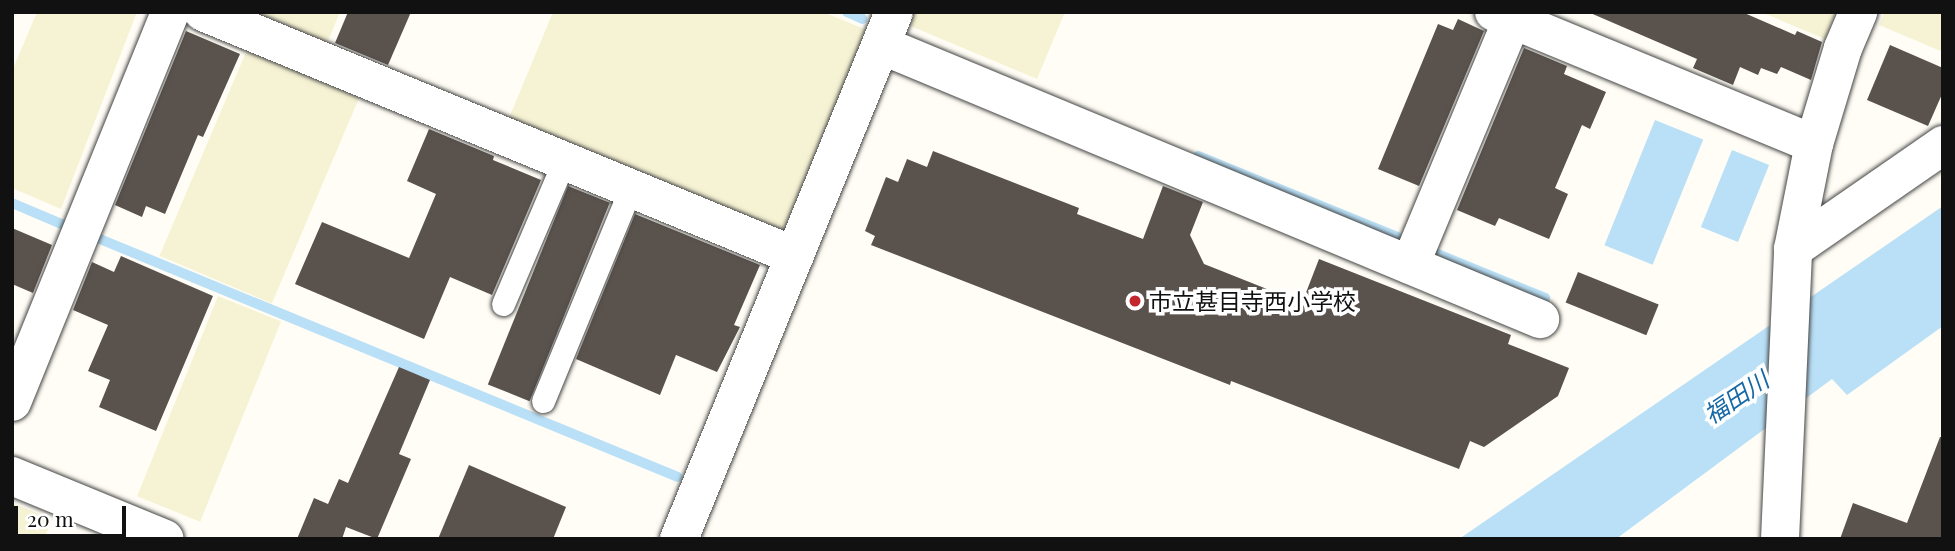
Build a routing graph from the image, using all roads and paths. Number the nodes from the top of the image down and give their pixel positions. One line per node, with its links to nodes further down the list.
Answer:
1 (170, 12): 16 (street)
2 (203, 12): 8 (street)
3 (1858, 12): 6 (street)
4 (1507, 15): 6 (street); 12 (street)
5 (887, 29): 10 (street); 12 (street)
6 (1814, 145): 11 (street)
7 (1943, 145): 11 (street)
8 (564, 160): 9 (street); 13 (lane)
9 (631, 188): 10 (street); 15 (lane)
10 (795, 256): 19 (street)
11 (1792, 258): 20 (street)
12 (1410, 265): 14 (street)
13 (503, 304)
14 (1540, 319)
15 (543, 401)
16 (12, 402)
17 (12, 476): 18 (street)
18 (165, 539)
19 (679, 539)
20 (1780, 539)

